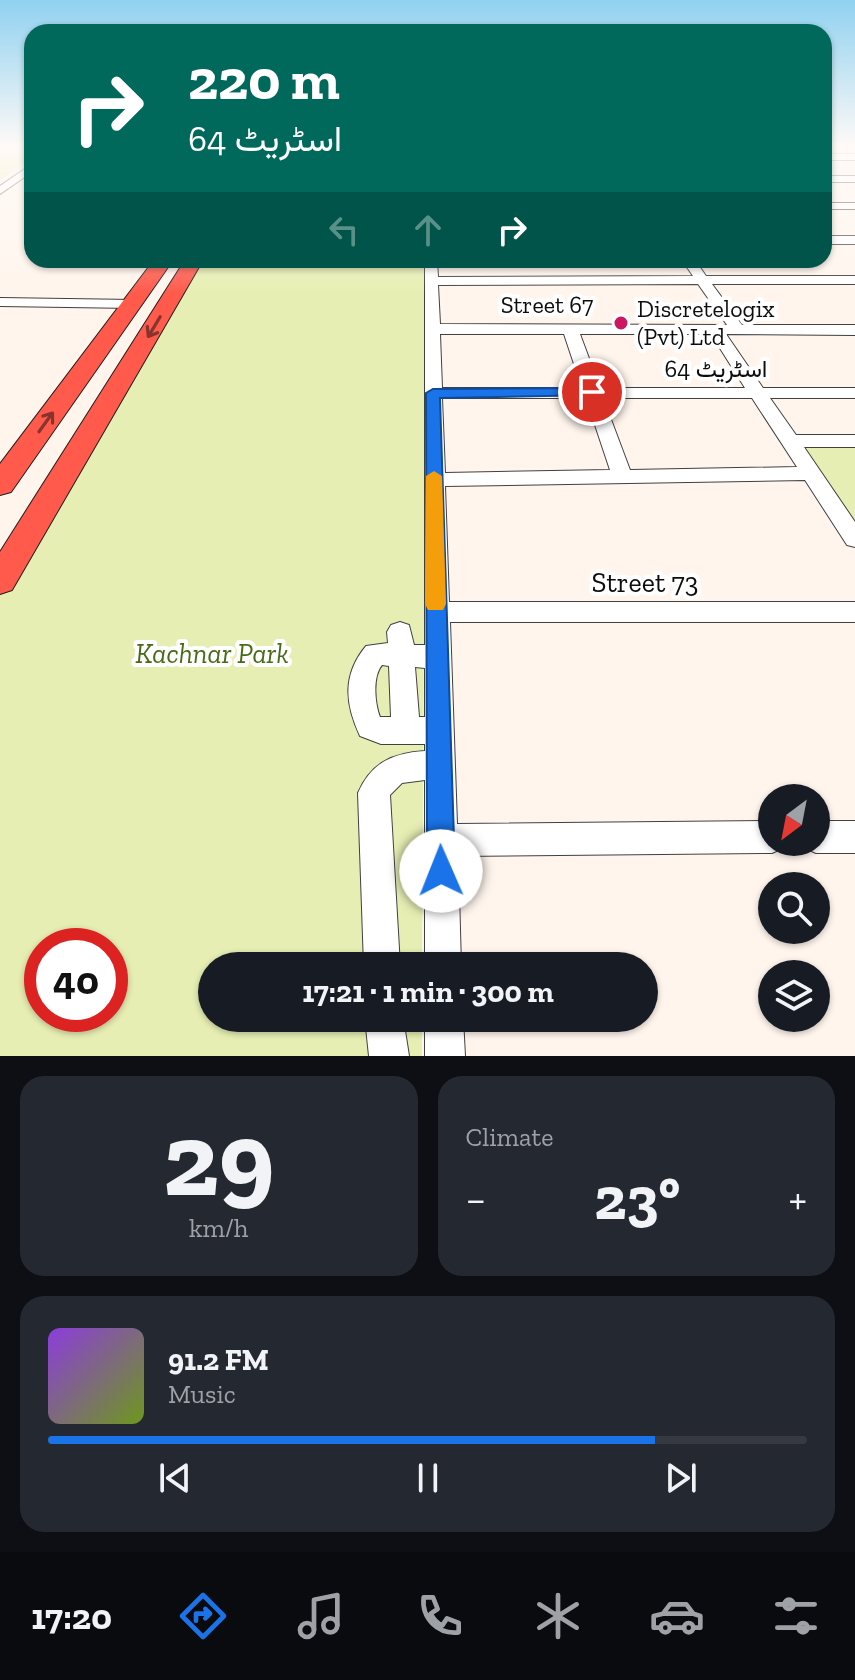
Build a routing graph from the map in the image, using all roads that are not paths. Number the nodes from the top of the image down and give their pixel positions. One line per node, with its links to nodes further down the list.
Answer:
1 (832, 206): 2 (street)
2 (855, 206)
3 (832, 240): 4 (street)
4 (855, 240)
5 (159, 268): 12 (highway)
6 (189, 268): 29 (highway, one-way to 29)
7 (694, 268): 9 (street)
8 (431, 270): 9 (street); 14 (street)
9 (702, 280): 10 (street); 16 (street)
10 (855, 280)
11 (0, 302): 12 (street)
12 (134, 304): 27 (highway, one-way to 12)
13 (570, 328): 14 (street, Street 67); 15 (street, Street 67); 18 (street)
14 (431, 329): 19 (street)
15 (715, 329): 16 (street, Street 67); 20 (street)
16 (737, 329): 17 (street, Street 67)
17 (855, 330)
18 (592, 392): 19 (street, اسٹریٹ 64); 20 (street, اسٹریٹ 64); 25 (street)
19 (433, 393): 26 (street)
20 (758, 393): 21 (street, اسٹریٹ 64); 22 (street)
21 (855, 393)
22 (791, 441): 23 (street); 24 (street)
23 (855, 441)
24 (812, 473): 25 (street); 28 (street)
25 (622, 476): 26 (street)
26 (434, 480): 30 (street)
27 (0, 485)
28 (855, 539)
29 (0, 581)
30 (435, 612): 31 (street, Street 73); 33 (street)
31 (855, 612)
32 (400, 643): 33 (street); 35 (street); 35 (street)
33 (437, 657): 34 (street)
34 (438, 730): 35 (street); 36 (street)
35 (406, 731)
36 (439, 765): 40 (street); 41 (street)
37 (758, 837): 40 (street)
38 (830, 837): 39 (street)
39 (855, 837)
40 (440, 840): 42 (street)
41 (381, 952)
42 (443, 952)
43 (386, 1032): 45 (street)
44 (444, 1032): 46 (street)
45 (389, 1056)
46 (445, 1056)

